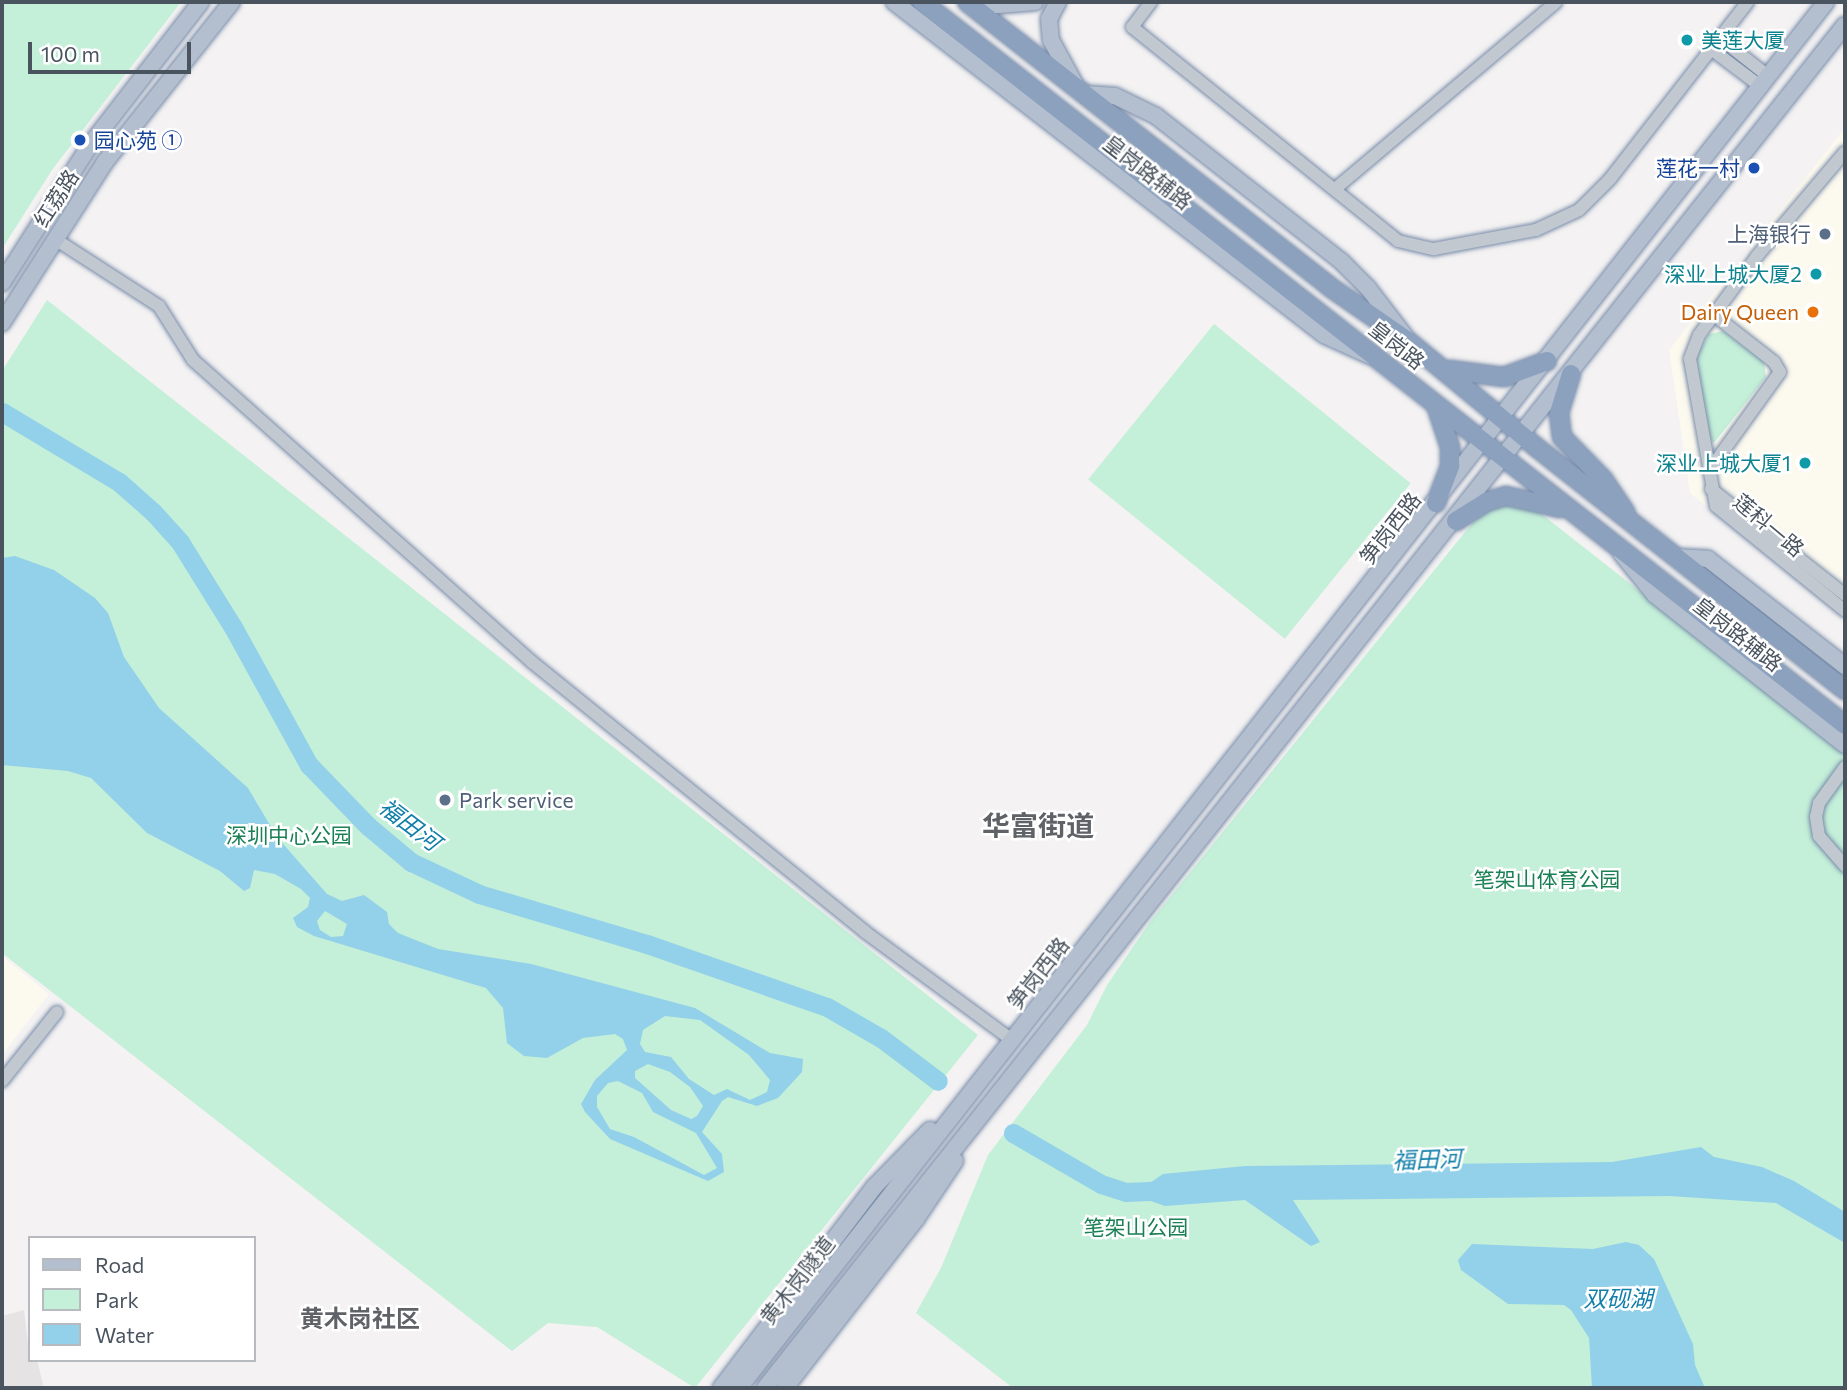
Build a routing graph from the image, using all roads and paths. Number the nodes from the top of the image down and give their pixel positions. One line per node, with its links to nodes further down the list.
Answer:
1 (201, 2): 20 (main road, 红荔路)
2 (232, 2): 19 (main road, 红荔路)
3 (894, 2): 25 (main road, 皇岗路辅路)
4 (922, 2): 25 (highway, 皇岗路)
5 (1035, 2): 11 (main road)
6 (1058, 2): 16 (main road)
7 (1152, 2): 18 (street)
8 (1556, 2): 18 (street)
9 (1748, 2): 13 (street)
10 (1826, 2): 15 (main road, 笋岗西路)
11 (971, 5): 16 (highway, 皇岗路)
12 (1845, 25): 27 (main road, 笋岗西路)
13 (1720, 38): 14 (street); 15 (street)
14 (1711, 49): 15 (street); 18 (street)
15 (1764, 81): 24 (main road, 笋岗西路)
16 (1082, 91): 23 (highway, 皇岗路); 23 (main road, 皇岗路辅路)
17 (1841, 157): 21 (street, 莲科一路)
18 (1335, 190)
19 (55, 239): 22 (main road, 红荔路); 52 (street)
20 (2, 284)
21 (1714, 315): 33 (street, 莲科一路); 33 (street)
22 (2, 323)
23 (1409, 341): 26 (highway, 皇岗路)
24 (1547, 361): 26 (highway); 29 (main road, 笋岗西路)
25 (1384, 364): 28 (highway, 皇岗路)
26 (1439, 366): 29 (highway, 皇岗路)
27 (1571, 374): 30 (main road, 笋岗西路); 38 (highway)
28 (1433, 402): 31 (highway, 皇岗路); 35 (highway)
29 (1503, 416): 30 (highway, 皇岗路); 31 (main road, 笋岗西路)
30 (1524, 436): 32 (main road, 笋岗西路); 38 (highway, 皇岗路)
31 (1484, 442): 32 (highway, 皇岗路); 35 (main road, 笋岗西路)
32 (1505, 459): 36 (highway, 皇岗路); 37 (main road, 笋岗西路)
33 (1711, 468): 34 (street, 莲科一路)
34 (1711, 489): 41 (street); 42 (street, 莲科一路)
35 (1436, 503): 50 (main road, 笋岗西路)
36 (1577, 515): 37 (highway); 39 (highway, 皇岗路)
37 (1456, 521): 51 (main road, 笋岗西路)
38 (1630, 521): 40 (highway, 皇岗路)
39 (1616, 545): 45 (highway, 皇岗路); 46 (main road, 皇岗路辅路)
40 (1675, 556): 43 (main road, 皇岗路辅路); 44 (highway, 皇岗路)
41 (1843, 593)
42 (1845, 611)
43 (1845, 666)
44 (1845, 690)
45 (1845, 724)
46 (1845, 745)
47 (1845, 767): 48 (street)
48 (1845, 866)
49 (57, 1012): 54 (street)
50 (1030, 1017): 51 (main road); 52 (main road, 笋岗西路)
51 (1048, 1031): 55 (main road, 笋岗西路)
52 (1012, 1040): 53 (main road, 笋岗西路)
53 (983, 1077): 56 (main road, 笋岗西路); 58 (main road, 笋岗西路)
54 (2, 1081)
55 (1000, 1090): 57 (main road, 笋岗西路); 61 (main road, 笋岗西路)
56 (888, 1197): 59 (main road, 黄木岗隧道)
57 (904, 1210): 60 (main road, 黄木岗隧道)
58 (721, 1388)
59 (739, 1388)
60 (765, 1388)
61 (785, 1388)

